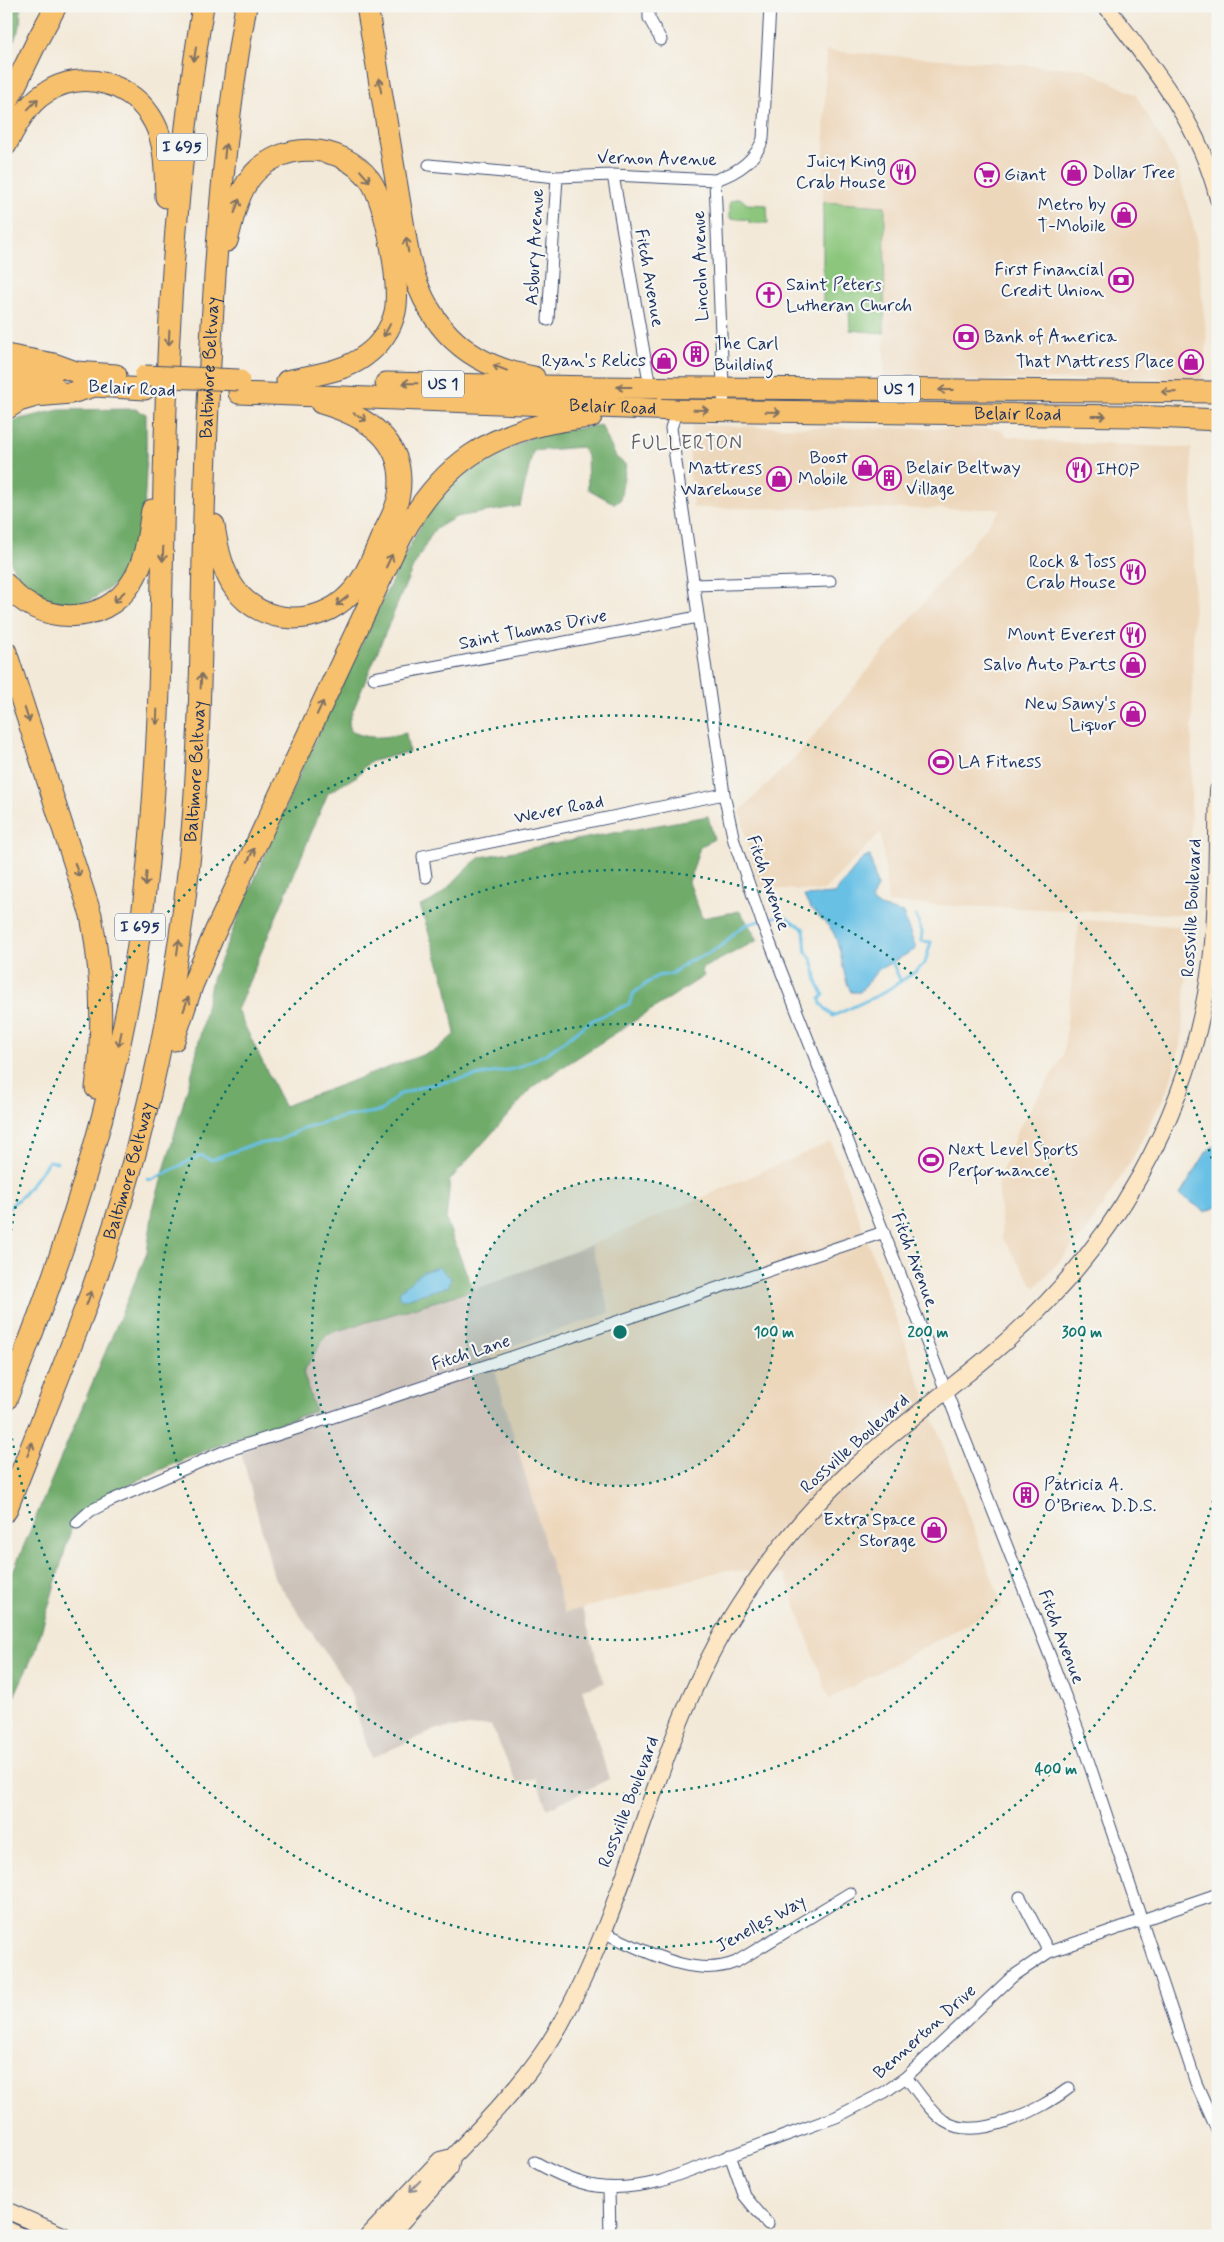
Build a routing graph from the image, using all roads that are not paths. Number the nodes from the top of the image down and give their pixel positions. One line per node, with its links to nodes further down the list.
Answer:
1 (56, 6): 9 (highway)
2 (203, 6): 17 (highway, I 695, one-way to 17)
3 (246, 6): 16 (highway, Baltimore Beltway / I 695, one-way to 3)
4 (367, 6): 25 (highway, one-way to 4)
5 (650, 6): 8 (street)
6 (770, 6): 14 (street, Vernon Avenue)
7 (1106, 6): 15 (main road)
8 (661, 40)
9 (6, 105)
10 (6, 145): 17 (highway, one-way to 17)
11 (430, 164): 13 (street, Vernon Avenue)
12 (613, 175): 13 (street, Vernon Avenue); 14 (street, Vernon Avenue); 26 (street, Fitch Avenue)
13 (557, 177): 18 (street, Asbury Avenue)
14 (715, 180): 28 (street, Lincoln Avenue)
15 (1217, 192)
16 (215, 287): 27 (highway, one-way to 27); 35 (highway, Baltimore Beltway / I 695)
17 (172, 289): 34 (highway, I 695, one-way to 34)
18 (548, 320)
19 (6, 355): 21 (highway)
20 (6, 370): 21 (main road, Belair Road / US 1)
21 (76, 372): 22 (highway, Belair Road / US 1)
22 (145, 383): 24 (highway, Belair Road / US 1); 27 (highway, Belair Road / US 1, bridge)
23 (6, 386): 24 (main road, Belair Road / US 1)
24 (95, 386): 30 (highway)
25 (599, 387): 26 (highway, Belair Road / US 1, one-way to 25); 27 (highway, Belair Road / US 1, one-way to 27)
26 (650, 387): 28 (highway, Belair Road / US 1)
27 (292, 388): 31 (highway, Belair Road / US 1); 35 (highway, one-way to 35)
28 (723, 388): 29 (highway, Belair Road / US 1, one-way to 28); 32 (street, Lincoln Avenue)
29 (1218, 392)
30 (6, 409)
31 (677, 410): 32 (highway, Belair Road / US 1, one-way to 32); 38 (street, Fitch Avenue); 45 (highway, one-way to 31)
32 (724, 411): 33 (highway, Belair Road / US 1, one-way to 33)
33 (1218, 420)
34 (165, 435): 37 (highway, one-way to 37); 49 (highway, I 695, one-way to 49)
35 (206, 454): 45 (highway, Baltimore Beltway / I 695, one-way to 35)
36 (830, 581): 38 (street)
37 (6, 584)
38 (693, 585): 39 (street, Fitch Avenue)
39 (698, 617): 41 (street, Saint Thomas Drive); 43 (street, Fitch Avenue)
40 (6, 652): 48 (highway, one-way to 48)
41 (374, 678)
42 (1218, 790): 47 (main road, Rossville Boulevard)
43 (724, 794): 44 (street, Wever Road); 46 (street, Fitch Avenue)
44 (426, 877)
45 (145, 1115): 50 (highway, Baltimore Beltway / I 695, one-way to 45)
46 (884, 1232): 47 (street, Fitch Avenue); 51 (street, Fitch Lane)
47 (946, 1392): 55 (street, Fitch Avenue); 56 (main road, Rossville Boulevard)
48 (6, 1393)
49 (6, 1400)
50 (6, 1511)
51 (77, 1523)
52 (850, 1893): 56 (street, Jenelles Way)
53 (1218, 1894): 55 (street, Bennerton Drive)
54 (1020, 1897): 57 (street)
55 (1141, 1920): 57 (street, Bennerton Drive); 60 (street, Fitch Avenue)
56 (602, 1932): 62 (main road, Rossville Boulevard)
57 (1049, 1952): 58 (street, Bennerton Drive)
58 (906, 2077): 59 (street); 61 (street, Bennerton Drive)
59 (1069, 2088)
60 (1218, 2132)
61 (730, 2155): 64 (street, Bennerton Drive); 66 (street)
62 (452, 2157): 70 (main road, Rossville Boulevard, one-way to 70); 71 (main road, Rossville Boulevard)
63 (534, 2162): 64 (street, Bennerton Drive)
64 (609, 2189): 72 (street)
65 (6, 2210): 69 (main road)
66 (768, 2224)
67 (6, 2229): 68 (main road)
68 (21, 2236)
69 (66, 2236)
70 (368, 2236)
71 (389, 2236)
72 (610, 2236)

